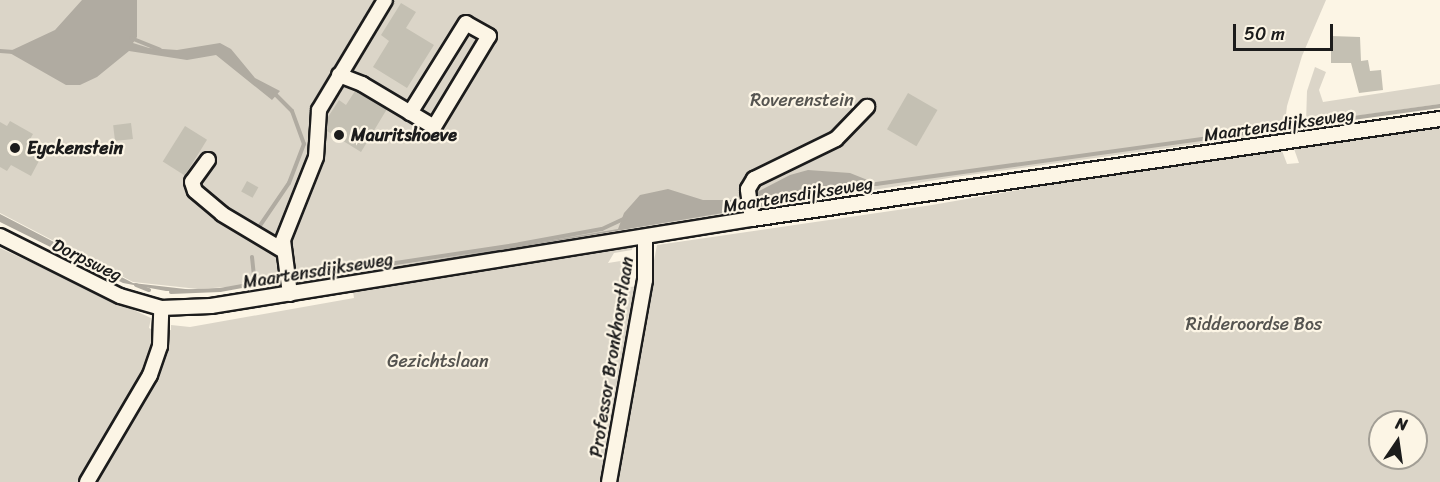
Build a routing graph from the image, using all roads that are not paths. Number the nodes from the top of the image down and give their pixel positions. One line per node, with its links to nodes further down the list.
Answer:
1 (385, 0): 2 (street)
2 (339, 75): 4 (street); 10 (street)
3 (867, 107): 7 (street)
4 (410, 113): 4 (street)
5 (1440, 119): 7 (street, Maartensdijkseweg)
6 (208, 159): 10 (street)
7 (752, 219): 9 (street, Maartensdijkseweg)
8 (0, 236): 12 (street, Dorpsweg)
9 (645, 238): 11 (street, Maartensdijkseweg); 14 (street, Professor Bronkhorstlaan)
10 (284, 251): 11 (street)
11 (290, 294): 12 (street, Maartensdijkseweg)
12 (161, 308): 13 (street)
13 (87, 482)
14 (609, 482)

